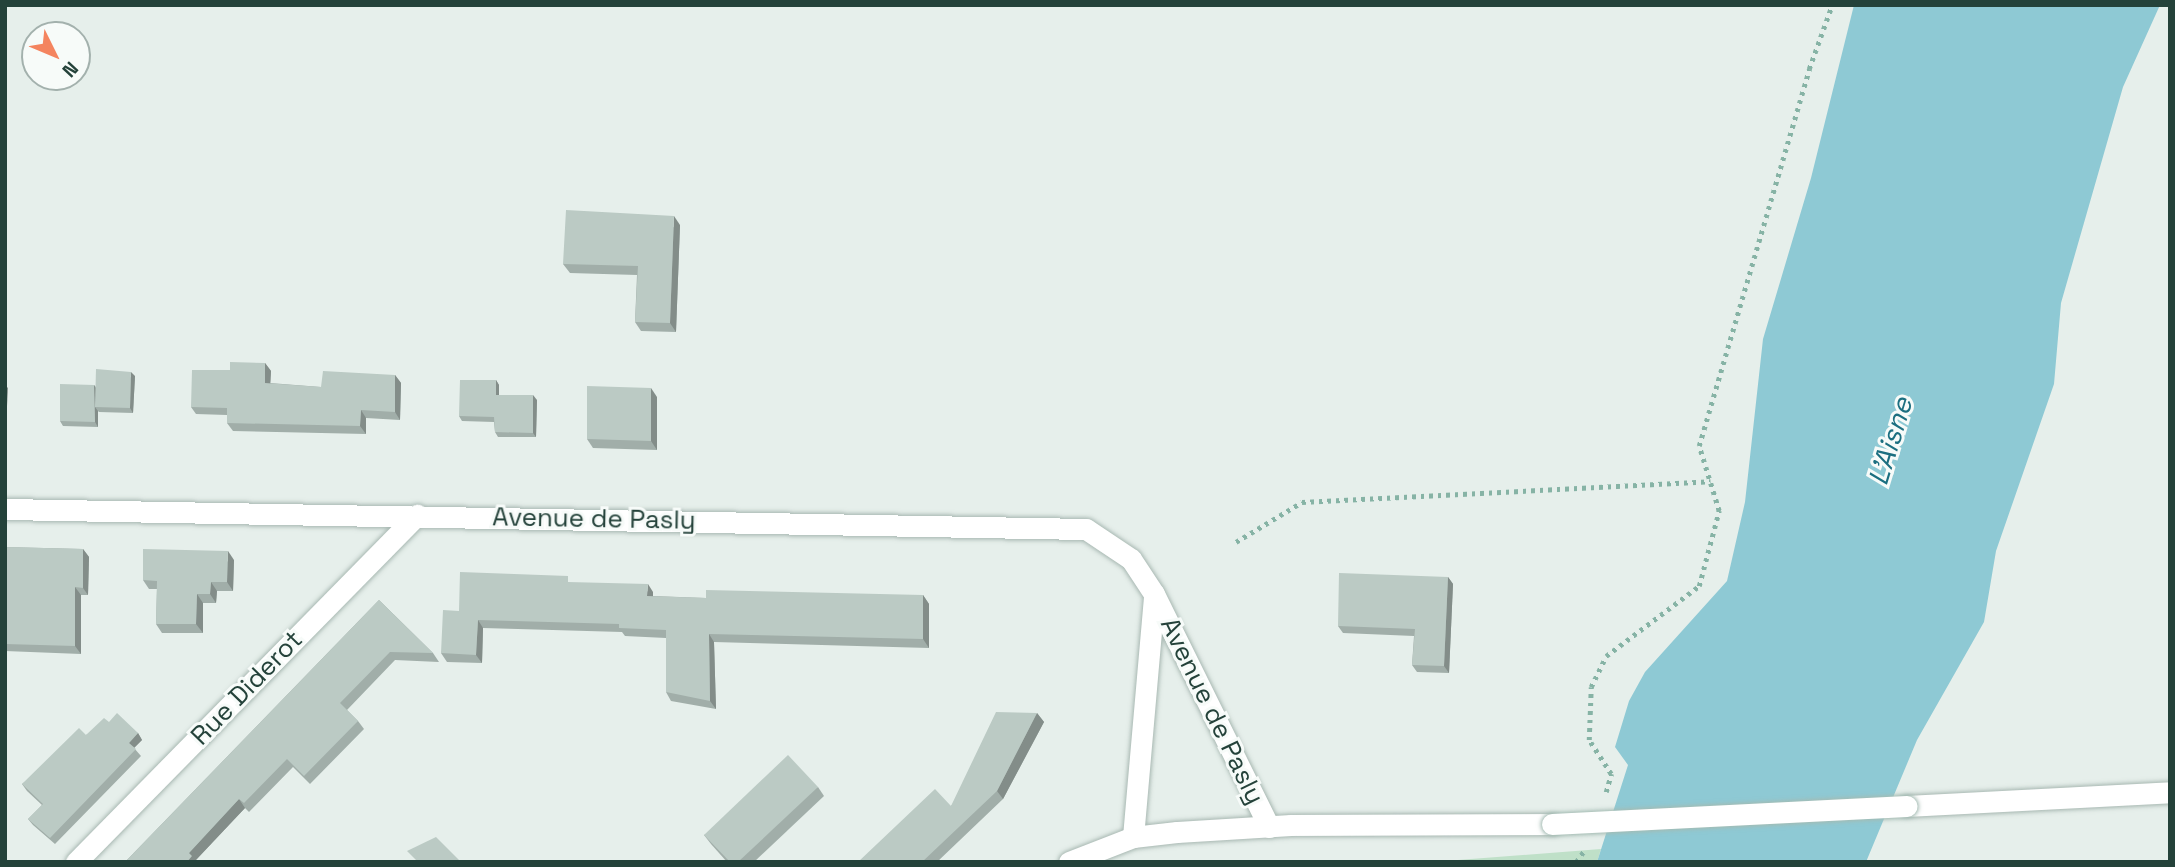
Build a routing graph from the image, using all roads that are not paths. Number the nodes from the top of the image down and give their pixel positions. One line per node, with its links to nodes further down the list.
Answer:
1 (5, 509): 2 (street, Avenue de Pasly)
2 (417, 515): 3 (street, Avenue de Pasly); 7 (street, Rue Diderot)
3 (1154, 594): 5 (street, Avenue de Pasly); 6 (street, Avenue de Pasly)
4 (2170, 792): 5 (street, bridge)
5 (1269, 827): 6 (street)
6 (1133, 837): 8 (street)
7 (76, 862)
8 (1069, 862)

